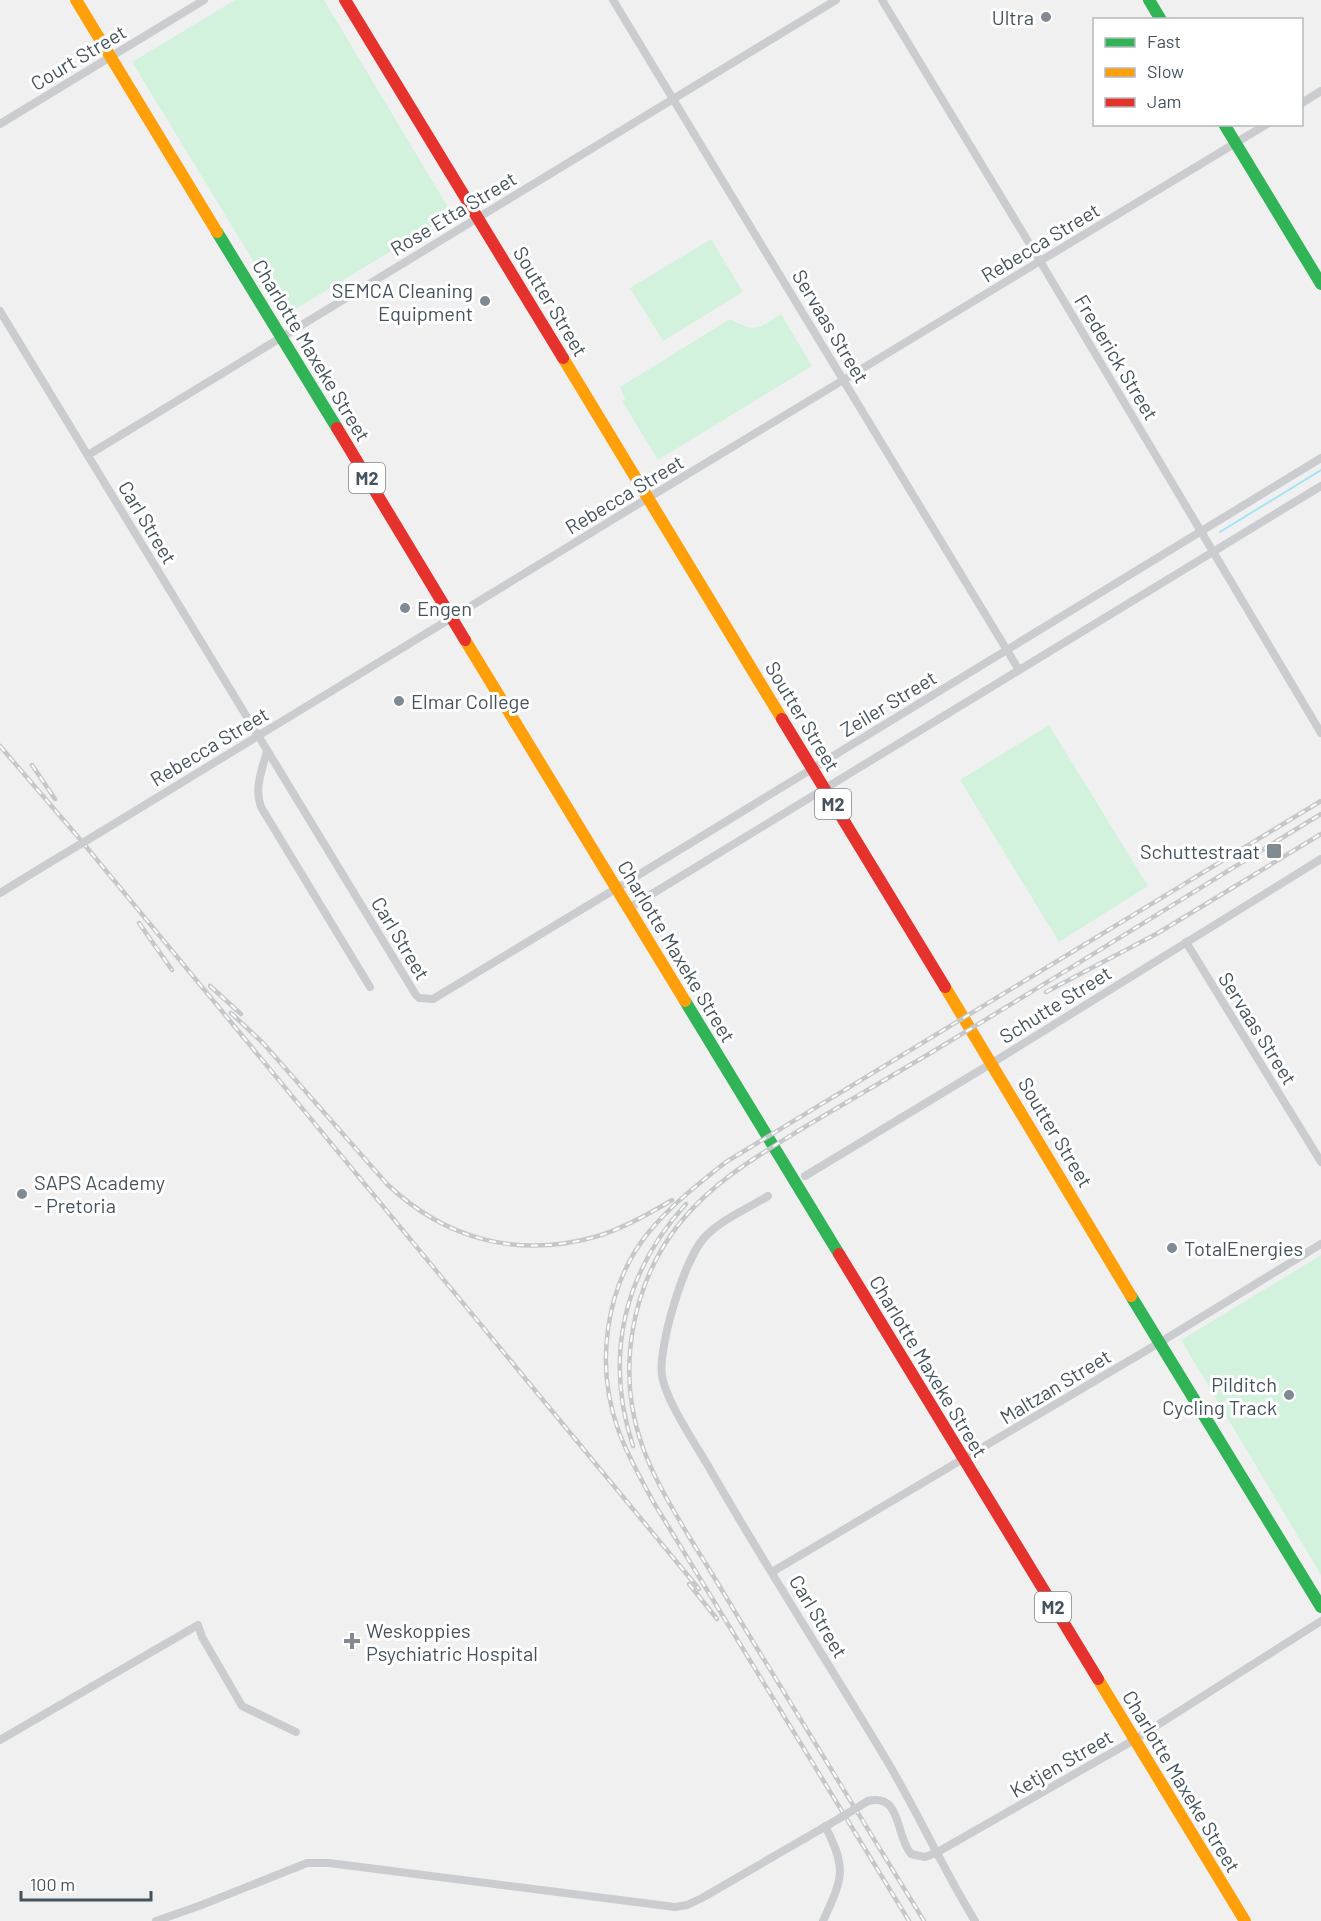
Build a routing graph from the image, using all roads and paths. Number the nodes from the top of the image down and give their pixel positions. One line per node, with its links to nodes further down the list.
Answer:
1 (76, 0): 9 (main road, Charlotte Maxeke Street / M2)
2 (204, 0): 9 (street, Court Street)
3 (345, 0): 17 (main road, Soutter Street / M2)
4 (613, 0): 11 (street, Servaas Street)
5 (836, 0): 11 (street, Rose Etta Street)
6 (882, 0): 18 (street, Frederick Street)
7 (1149, 0): 8 (main road)
8 (1160, 18)
9 (110, 57): 13 (street, Court Street); 21 (main road, Charlotte Maxeke Street / M2)
10 (1321, 91): 12 (street)
11 (674, 100): 17 (street, Rose Etta Street); 22 (street, Servaas Street)
12 (1303, 102)
13 (0, 124)
14 (1225, 126): 16 (main road)
15 (1264, 126): 16 (street, Rebecca Street)
16 (1236, 144): 18 (street, Rebecca Street); 19 (main road)
17 (478, 218): 21 (street, Rose Etta Street); 26 (main road, Soutter Street / M2)
18 (1040, 261): 22 (street, Rebecca Street); 27 (street, Frederick Street)
19 (1321, 284)
20 (0, 311): 23 (street, Carl Street)
21 (281, 337): 23 (street, Rose Etta Street); 29 (main road, Charlotte Maxeke Street / M2)
22 (844, 380): 26 (street, Rebecca Street); 30 (street, Servaas Street)
23 (88, 455): 33 (street, Carl Street)
24 (1321, 458): 27 (street, Zeiler Street)
25 (1321, 486): 28 (street, Zeiler Street)
26 (648, 498): 29 (street, Rebecca Street); 35 (main road, Soutter Street / M2)
27 (1202, 532): 28 (street, Frederick Street); 30 (street, Zeiler Street)
28 (1212, 552): 31 (street, Zeiler Street); 32 (street, Frederick Street)
29 (452, 618): 33 (street, Rebecca Street); 38 (main road, Charlotte Maxeke Street / M2)
30 (1006, 651): 31 (street, Servaas Street); 35 (street, Zeiler Street)
31 (1019, 670): 36 (street, Zeiler Street)
32 (1321, 734)
33 (258, 736): 34 (street, Carl Street); 39 (street, Rebecca Street, bridge)
34 (267, 751): 42 (street); 43 (street, Carl Street)
35 (812, 769): 36 (main road, Soutter Street / M2); 38 (street, Zeiler Street)
36 (824, 789): 40 (street, Zeiler Street); 44 (main road, Soutter Street / M2)
37 (1321, 859): 41 (street, Schutte Street)
38 (616, 888): 40 (main road, Charlotte Maxeke Street / M2); 43 (street, Zeiler Street)
39 (0, 893)
40 (629, 908): 50 (main road, Charlotte Maxeke Street / M2)
41 (1186, 942): 44 (street, Schutte Street); 45 (street, Servaas Street)
42 (370, 987)
43 (441, 993)
44 (992, 1063): 46 (street, Schutte Street); 49 (main road, Soutter Street / M2)
45 (1321, 1162)
46 (805, 1176)
47 (768, 1197): 51 (street, Carl Street)
48 (1321, 1244): 49 (street, Maltzan Street)
49 (1159, 1343): 50 (street, Maltzan Street); 52 (main road, Soutter Street / M2)
50 (964, 1459): 51 (street, Maltzan Street); 56 (main road, Charlotte Maxeke Street / M2)
51 (772, 1572): 58 (street, Carl Street)
52 (1321, 1607)
53 (1321, 1621): 56 (street, Ketjen Street)
54 (296, 1732): 55 (street)
55 (0, 1740)
56 (1134, 1740): 58 (street, Ketjen Street); 62 (main road, Charlotte Maxeke Street / M2)
57 (825, 1826): 58 (street, bridge); 59 (street); 60 (street)
58 (936, 1853): 61 (street, Carl Street)
59 (156, 1921)
60 (823, 1921)
61 (975, 1921)
62 (1245, 1921)

